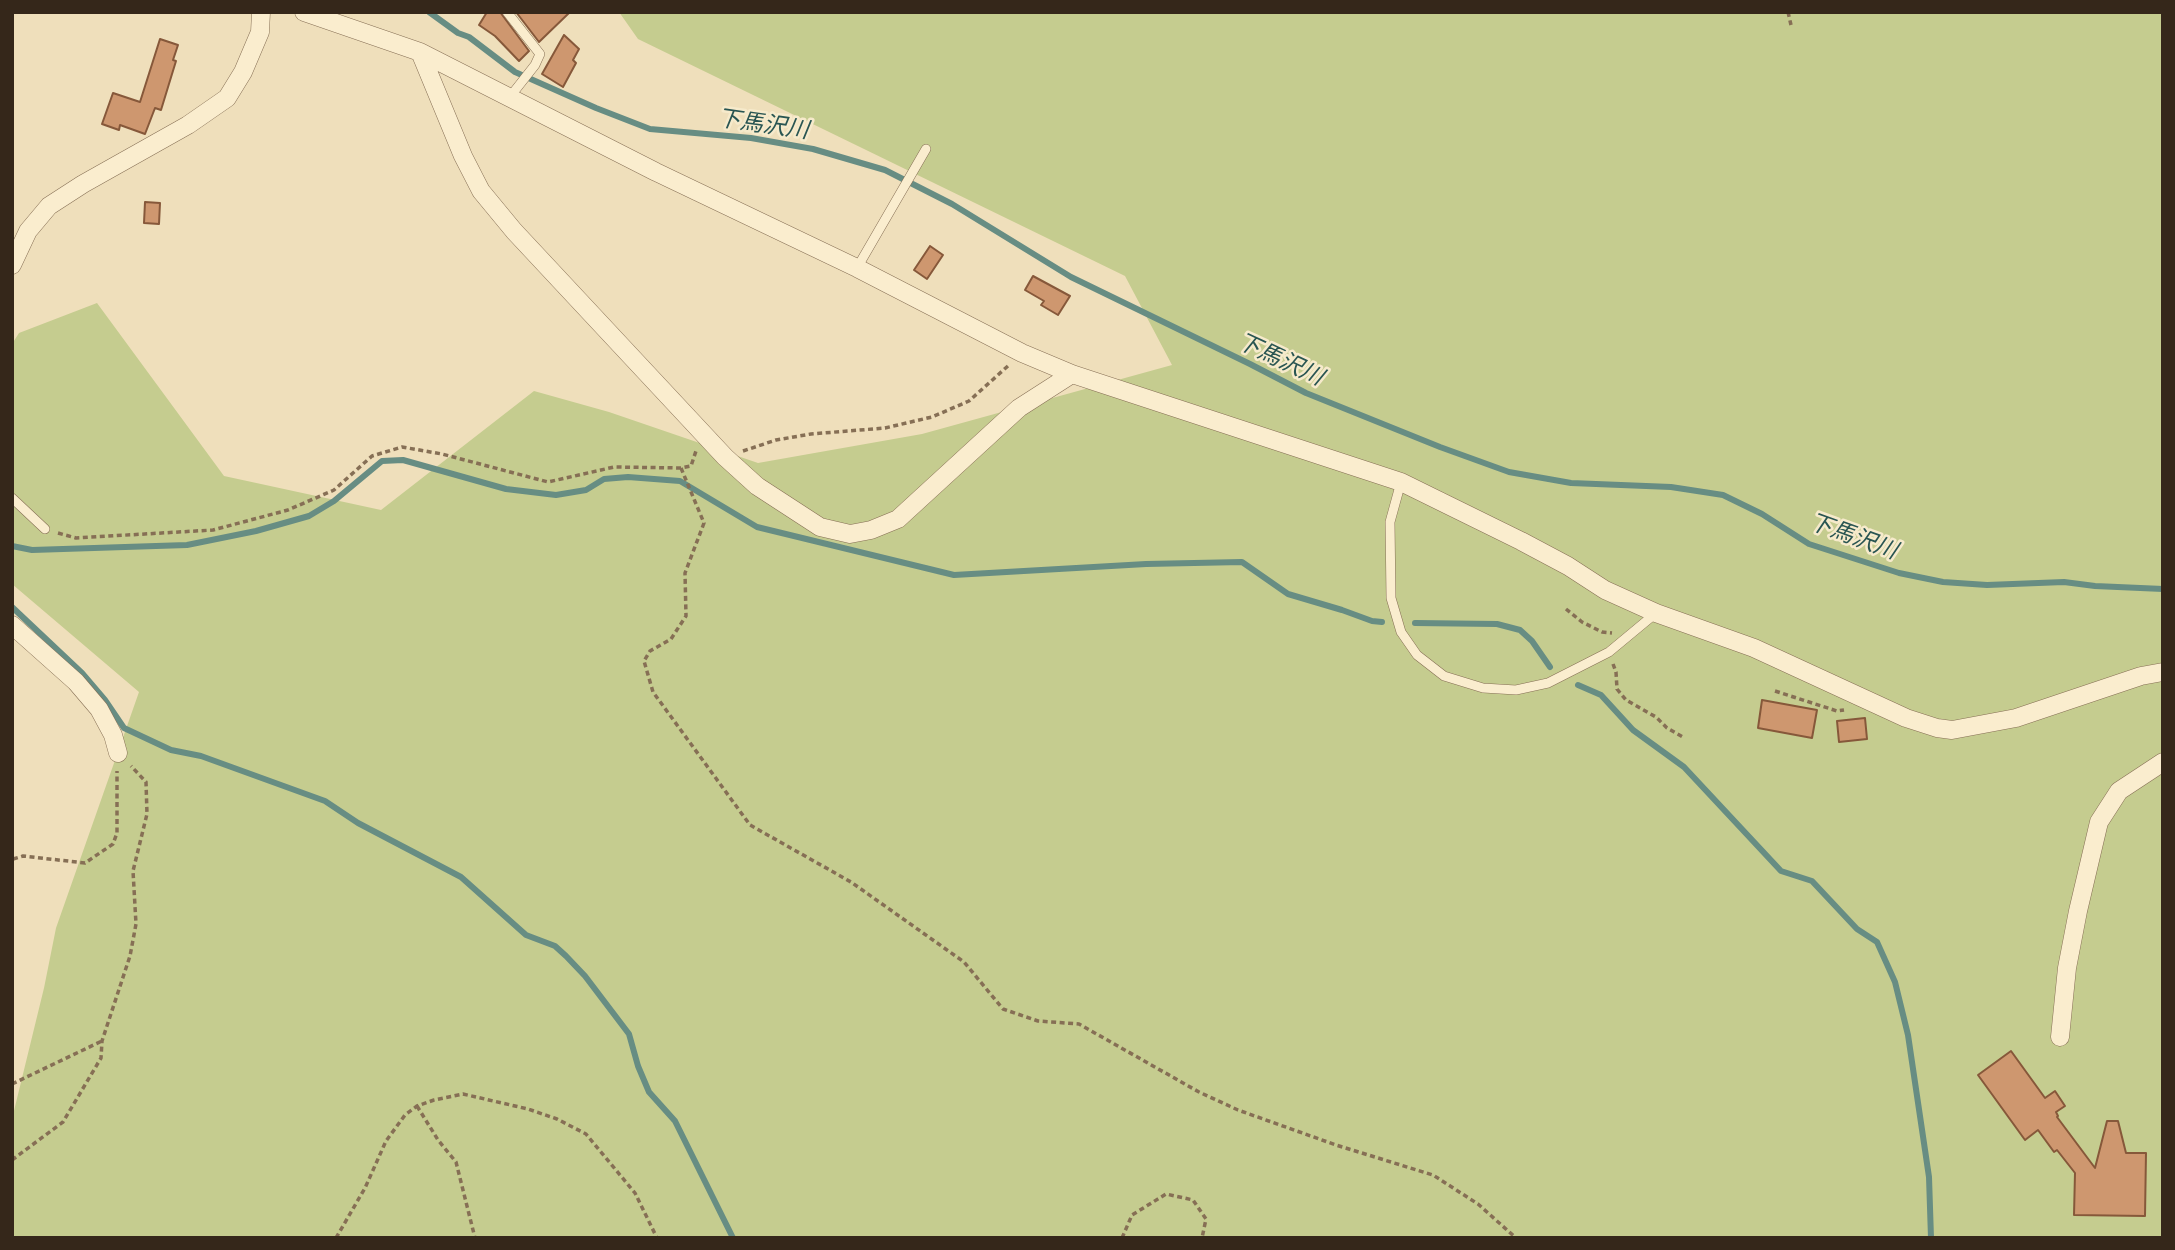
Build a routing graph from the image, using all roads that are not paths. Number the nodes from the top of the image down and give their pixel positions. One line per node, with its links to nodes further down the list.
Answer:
1 (261, 12): 7 (street)
2 (304, 12): 4 (street)
3 (507, 12): 5 (lane)
4 (420, 52): 5 (street); 9 (street)
5 (513, 92): 8 (street)
6 (926, 149): 8 (lane)
7 (12, 265)
8 (857, 268): 9 (street)
9 (1072, 374): 10 (street)
10 (1401, 482): 13 (street); 13 (lane)
11 (12, 498): 12 (lane)
12 (46, 529)
13 (1656, 613): 15 (street)
14 (12, 625): 16 (street)
15 (2163, 672)
16 (118, 753)
17 (2163, 762): 18 (street)
18 (2060, 1037)

